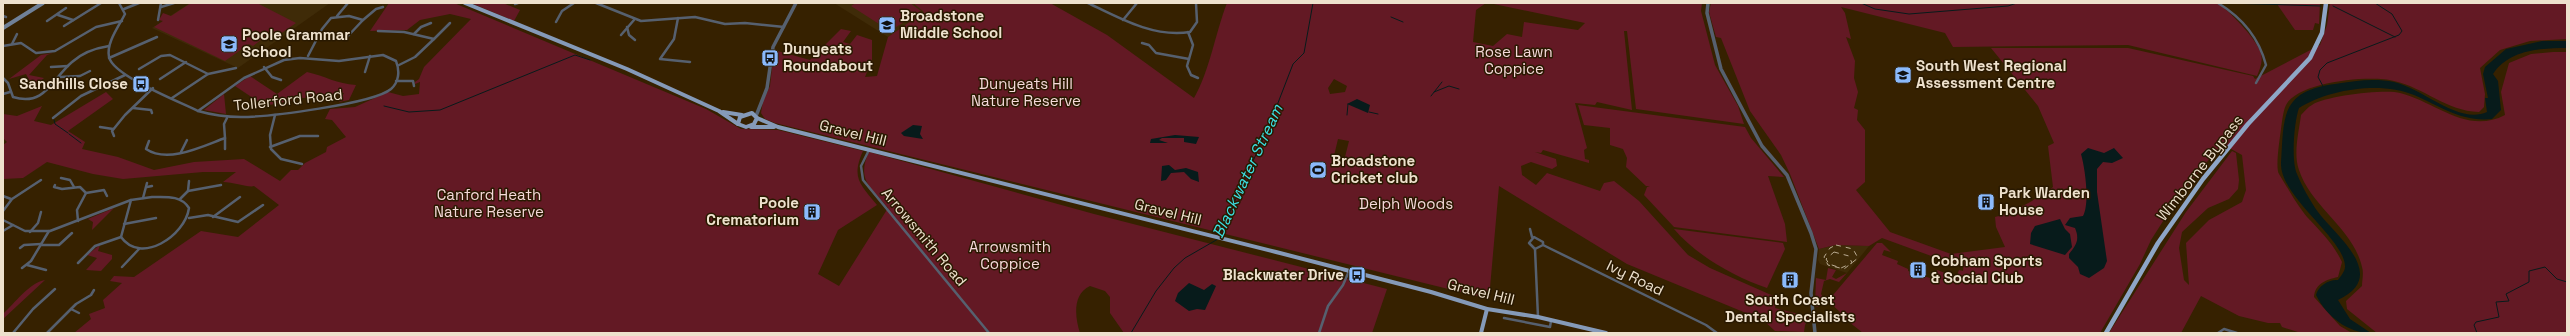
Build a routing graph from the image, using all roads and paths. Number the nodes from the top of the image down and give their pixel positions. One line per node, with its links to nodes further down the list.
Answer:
1 (43, 3): 38 (main road)
2 (101, 3): 25 (street)
3 (119, 3): 21 (street)
4 (139, 3): 21 (street)
5 (161, 3): 18 (street)
6 (174, 3): 18 (street)
7 (348, 3): 23 (street)
8 (465, 3): 85 (main road)
9 (574, 3): 32 (street)
10 (596, 3): 28 (street)
11 (796, 3): 37 (street)
12 (1088, 3): 29 (street)
13 (1137, 3): 29 (street)
14 (1196, 3): 40 (street)
15 (1708, 3): 176 (street)
16 (2218, 3): 76 (street)
17 (2326, 3): 177 (highway, Wimborne Bypass)
18 (161, 7): 26 (street)
19 (382, 7): 27 (street)
20 (66, 8): 22 (street)
21 (124, 9): 31 (street)
22 (57, 14): 25 (street); 30 (street)
23 (337, 16): 27 (street); 41 (street)
24 (678, 18): 28 (street); 37 (street); 59 (street)
25 (73, 20): 35 (street)
26 (158, 20)
27 (363, 20): 47 (street)
28 (634, 20): 36 (street)
29 (1123, 20): 40 (street)
30 (47, 21)
31 (123, 21): 51 (street); 53 (street)
32 (556, 22)
33 (431, 23): 43 (street)
34 (450, 23): 48 (street)
35 (64, 26)
36 (627, 26): 44 (street); 49 (street)
37 (785, 27): 82 (street)
38 (3, 28)
39 (378, 31): 43 (street)
40 (1188, 32): 57 (street)
41 (319, 33): 45 (street); 55 (street)
42 (17, 34): 51 (street)
43 (414, 34): 48 (street)
44 (621, 35)
45 (302, 36)
46 (157, 37): 56 (street)
47 (347, 37)
48 (434, 39): 60 (street)
49 (635, 40)
50 (1142, 43): 57 (street)
51 (12, 44): 52 (street)
52 (3, 46)
53 (109, 46): 56 (street); 61 (street)
54 (370, 56): 55 (street); 60 (street); 67 (street)
55 (308, 57): 63 (street)
56 (109, 58): 69 (street, Tollerford Road)
57 (1189, 59): 72 (street)
58 (186, 62): 65 (street); 68 (street); 73 (street)
59 (690, 62)
60 (399, 65): 75 (street)
61 (68, 66): 62 (street); 70 (street)
62 (51, 67)
63 (264, 67): 74 (street); 84 (street)
64 (236, 68): 68 (street)
65 (139, 69)
66 (90, 71): 70 (street)
67 (365, 72)
68 (208, 74): 81 (street)
69 (125, 75): 78 (street, Tollerford Road); 91 (street)
70 (60, 77): 79 (street)
71 (3, 78): 79 (street)
72 (1198, 78)
73 (160, 79)
74 (282, 80)
75 (396, 80): 77 (street); 87 (street, Tollerford Road)
76 (2256, 83)
77 (414, 86)
78 (153, 88): 81 (street, Tollerford Road); 83 (street)
79 (10, 92): 80 (street)
80 (3, 94)
81 (172, 98): 84 (street, Tollerford Road)
82 (758, 107): 88 (street); 90 (street)
83 (133, 108): 86 (street); 96 (street)
84 (198, 111): 89 (street, Tollerford Road)
85 (719, 111): 88 (main road); 92 (main road)
86 (152, 113)
87 (275, 114): 89 (street, Tollerford Road); 102 (street)
88 (744, 114): 90 (main road); 92 (main road)
89 (228, 117): 99 (street)
90 (756, 117): 93 (main road); 95 (main road, Gravel Hill)
91 (53, 118)
92 (738, 124): 93 (main road)
93 (749, 126): 95 (main road, Gravel Hill)
94 (100, 127): 96 (street)
95 (778, 127): 104 (main road, Gravel Hill)
96 (114, 129): 97 (street)
97 (114, 136)
98 (318, 136): 102 (street)
99 (225, 138): 103 (street); 105 (street)
100 (187, 140): 105 (street)
101 (149, 141): 105 (street)
102 (270, 147): 106 (street)
103 (225, 149)
104 (869, 149): 158 (main road, Gravel Hill); 171 (street, Arrowsmith Road)
105 (180, 153)
106 (295, 168)
107 (61, 178): 115 (street)
108 (41, 180): 125 (street)
109 (189, 181): 118 (street)
110 (147, 183): 116 (street)
111 (56, 185): 115 (street)
112 (221, 185): 114 (street)
113 (152, 186): 116 (street)
114 (215, 186): 117 (street); 118 (street)
115 (74, 187): 119 (street)
116 (147, 187): 123 (street)
117 (214, 190)
118 (188, 191): 126 (street)
119 (86, 193): 121 (street); 136 (street)
120 (3, 196): 125 (street)
121 (107, 196)
122 (240, 197): 128 (street)
123 (143, 198): 126 (street); 127 (street)
124 (232, 198): 128 (street)
125 (11, 199): 130 (street)
126 (180, 199): 134 (street)
127 (131, 200): 136 (street); 137 (street)
128 (236, 200): 132 (street)
129 (263, 206): 132 (street)
130 (3, 211)
131 (41, 212): 142 (street)
132 (213, 217): 134 (street)
133 (156, 218): 137 (street)
134 (189, 218): 149 (street)
135 (3, 220): 138 (street)
136 (78, 222): 141 (street)
137 (124, 224): 144 (street)
138 (13, 225): 140 (street); 142 (street)
139 (1530, 229): 145 (street)
140 (3, 231)
141 (49, 231): 142 (street); 146 (street)
142 (30, 232)
143 (72, 233): 146 (street)
144 (121, 237): 149 (street); 151 (street)
145 (1532, 237): 147 (street, Ivy Road); 150 (street)
146 (41, 245): 148 (street); 154 (street)
147 (1543, 245): 150 (street); 175 (street, Ivy Road)
148 (20, 248)
149 (139, 249): 152 (street)
150 (1534, 249): 166 (street)
151 (78, 263)
152 (126, 264): 153 (street); 155 (street)
153 (130, 264)
154 (27, 265): 156 (street); 157 (street)
155 (122, 267)
156 (22, 268)
157 (46, 270)
158 (1349, 271): 164 (main road, Gravel Hill); 172 (street)
159 (55, 289): 162 (street)
160 (94, 290): 163 (street)
161 (46, 293): 162 (street)
162 (50, 294): 169 (street)
163 (71, 309): 165 (street); 170 (street)
164 (1487, 309): 166 (main road, Gravel Hill); 173 (main road)
165 (79, 313)
166 (1538, 317): 168 (main road, Gravel Hill)
167 (1504, 318): 168 (street, Gravel Hill)
168 (1551, 321): 174 (main road, Gravel Hill)
169 (14, 333)
170 (47, 333)
171 (989, 333)
172 (1319, 333)
173 (1481, 333)
174 (1606, 333)
175 (1717, 333)
176 (1815, 333)
177 (2106, 333)
178 (2218, 333): 179 (street)
179 (2237, 333)

